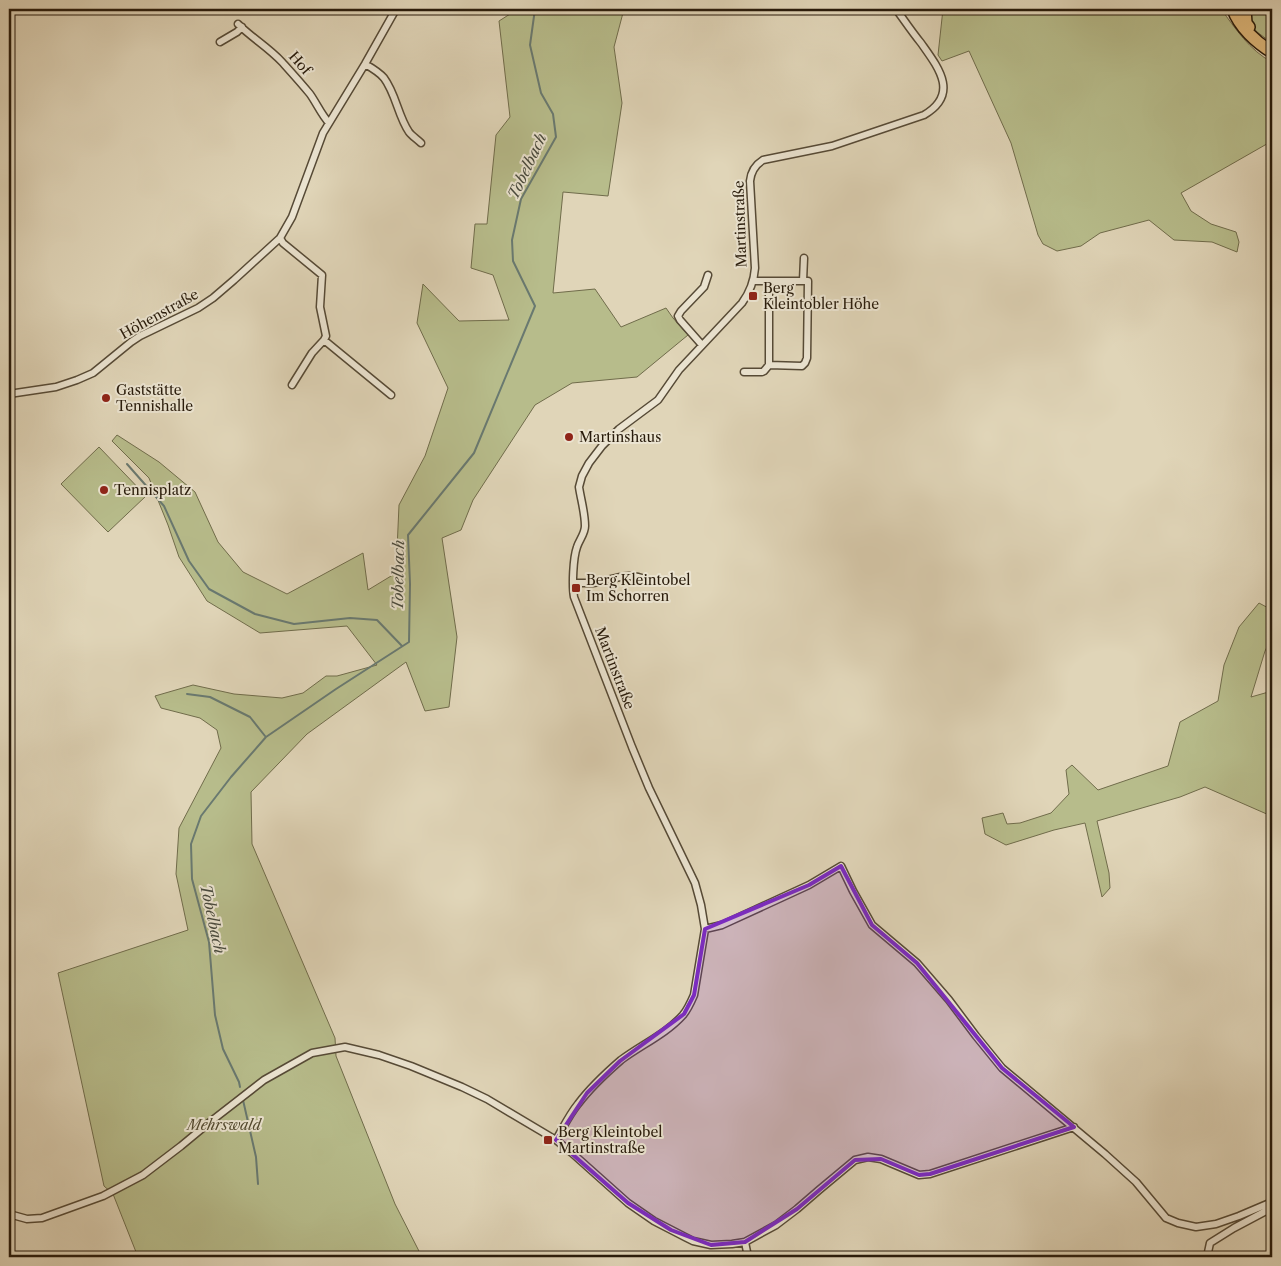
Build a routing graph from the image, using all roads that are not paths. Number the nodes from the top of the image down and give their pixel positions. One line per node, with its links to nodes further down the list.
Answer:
1 (396, 9): 10 (street, Höhenstraße)
2 (896, 9): 16 (street, Martinstraße)
3 (1233, 9): 9 (highway)
4 (1239, 9): 6 (highway)
5 (1245, 9): 6 (highway)
6 (1246, 23): 8 (highway)
7 (220, 42): 11 (street, Hof)
8 (1272, 48)
9 (1272, 52)
10 (365, 64): 11 (street, Höhenstraße); 12 (street)
11 (329, 123): 13 (street, Höhenstraße)
12 (420, 143)
13 (280, 238): 19 (street); 24 (street, Höhenstraße)
14 (804, 258): 17 (street)
15 (708, 275): 20 (street)
16 (754, 281): 18 (street); 20 (street, Martinstraße)
17 (803, 281): 18 (street); 21 (street)
18 (769, 282): 21 (street)
19 (324, 340): 23 (street); 25 (street)
20 (702, 345): 27 (street, Martinstraße)
21 (769, 365): 22 (street)
22 (744, 372)
23 (292, 385)
24 (9, 394)
25 (391, 395)
26 (647, 580): 27 (street)
27 (573, 583): 28 (street, Martinstraße)
28 (705, 929): 29 (street); 30 (street, Martinstraße)
29 (1074, 1127): 31 (street); 33 (street)
30 (556, 1140): 32 (street); 33 (street)
31 (1272, 1204): 35 (street)
32 (9, 1214)
33 (745, 1242): 34 (street)
34 (748, 1257)
35 (1208, 1257)

